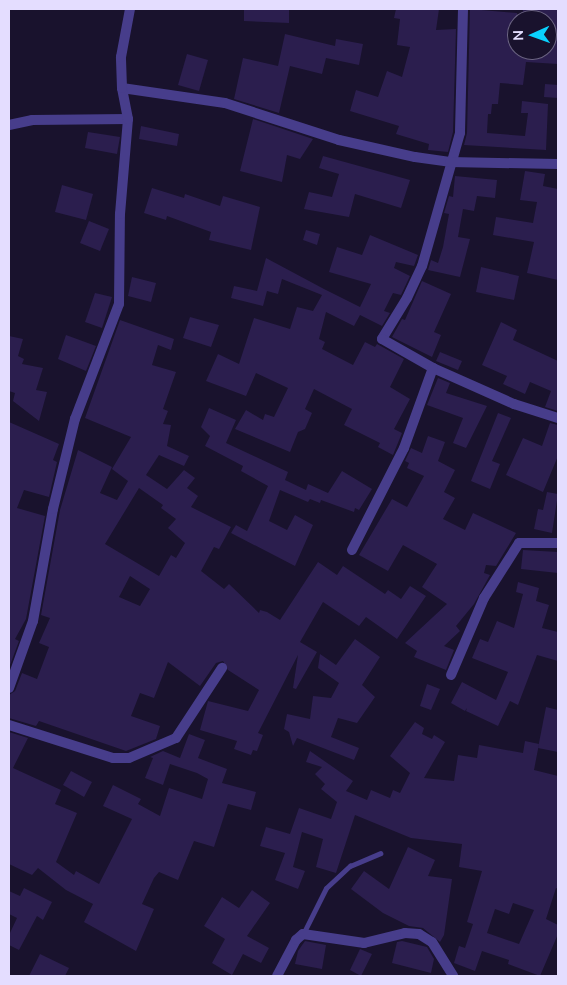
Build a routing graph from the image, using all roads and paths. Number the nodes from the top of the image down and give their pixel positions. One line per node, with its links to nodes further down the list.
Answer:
1 (130, 9): 3 (street)
2 (463, 9): 6 (street)
3 (122, 88): 4 (street); 6 (street)
4 (128, 119): 5 (street); 14 (street)
5 (9, 125)
6 (450, 162): 7 (street); 8 (street)
7 (558, 164)
8 (433, 368): 9 (street); 11 (street)
9 (558, 418)
10 (558, 543): 13 (street)
11 (352, 550)
12 (222, 668): 15 (street)
13 (451, 675)
14 (9, 688)
15 (9, 725)
16 (380, 853): 17 (lane)
17 (303, 934): 18 (street); 19 (street)
18 (277, 976)
19 (453, 976)

